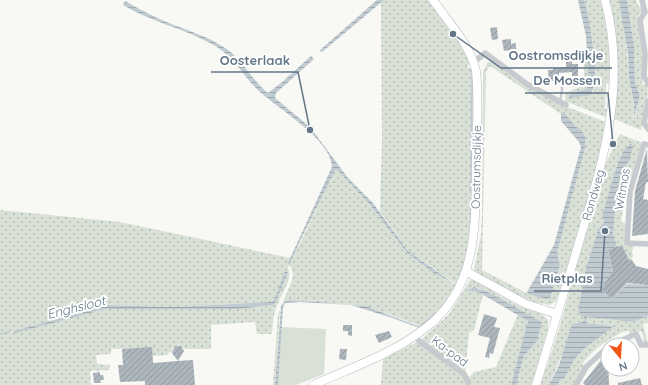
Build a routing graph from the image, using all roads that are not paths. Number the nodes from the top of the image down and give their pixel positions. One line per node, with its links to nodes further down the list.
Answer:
1 (433, 0): 4 (street, Oostrumsdijkje)
2 (604, 0): 14 (street, Rondweg)
3 (642, 0): 6 (street)
4 (474, 62): 7 (street); 13 (street, Oostrumsdijkje)
5 (562, 77): 7 (lane)
6 (648, 83)
7 (560, 101): 9 (street)
8 (648, 102): 10 (street)
9 (566, 105)
10 (648, 129)
11 (648, 145): 12 (street, Witmos)
12 (648, 244)
13 (467, 272): 14 (street); 15 (street, Oostrumsdijkje)
14 (557, 314): 21 (street, Rondweg)
15 (415, 336): 19 (street, Oostrumsdijkje); 20 (street, Ka-pad)
16 (629, 337): 17 (street)
17 (637, 337)
18 (600, 354): 22 (street)
19 (313, 385)
20 (468, 385)
21 (536, 385)
22 (576, 385)

